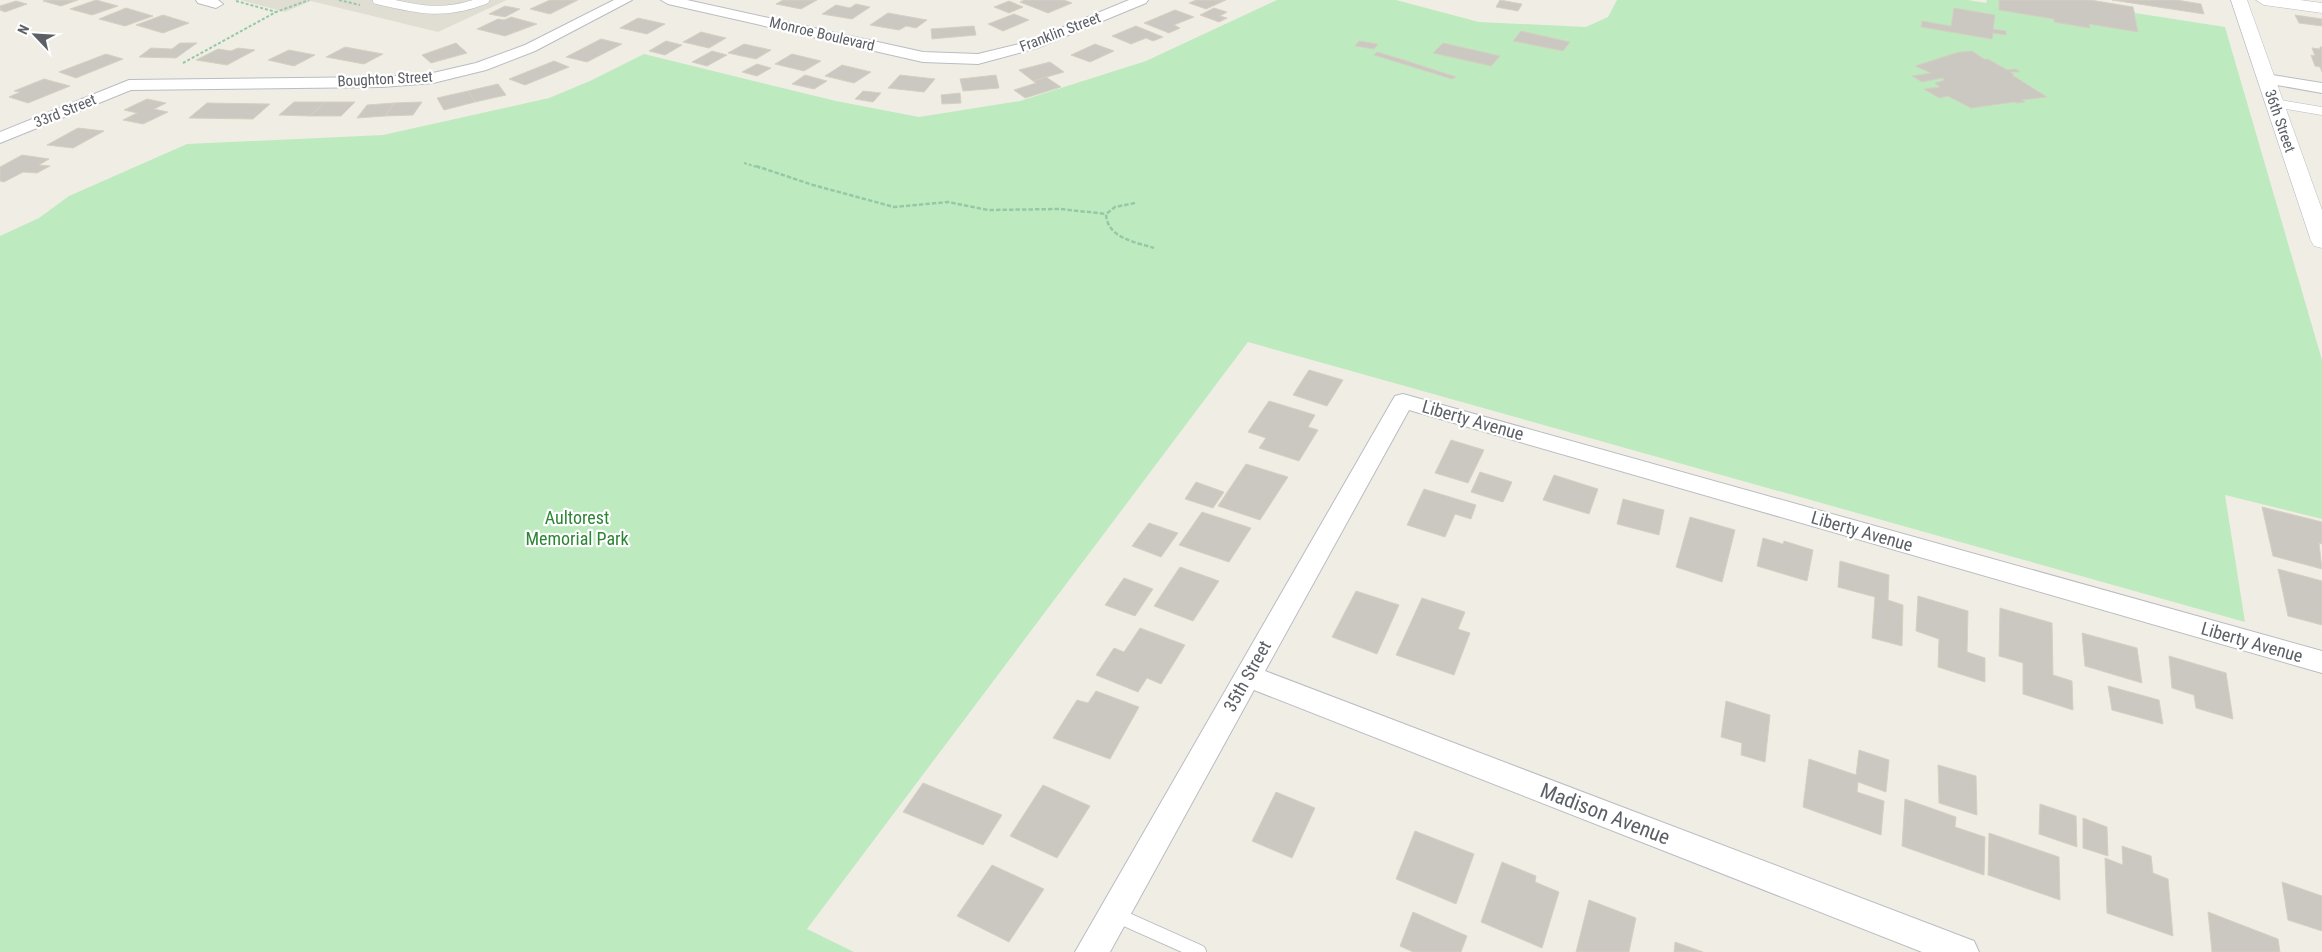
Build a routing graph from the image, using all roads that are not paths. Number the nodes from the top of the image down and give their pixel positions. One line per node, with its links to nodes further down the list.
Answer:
1 (376, 0): 2 (lane)
2 (486, 0)
3 (625, 0): 11 (street, Boughton Street)
4 (668, 0): 9 (street, Monroe Boulevard)
5 (1141, 0): 9 (street, Franklin Street)
6 (2239, 0): 10 (main road, 36th Street)
7 (2264, 0): 8 (main road)
8 (2322, 8)
9 (978, 58)
10 (2266, 79): 12 (street); 13 (main road, 36th Street)
11 (130, 85): 15 (street, 33rd Street)
12 (2322, 88)
13 (2274, 103): 14 (lane); 16 (main road, 36th Street)
14 (2322, 111)
15 (0, 138)
16 (2316, 206): 17 (main road, 36th Street)
17 (2322, 241)
18 (1403, 400): 19 (street, Liberty Avenue); 20 (street, 35th Street)
19 (2322, 662)
20 (1247, 676): 21 (street, 35th Street); 24 (street, Madison Avenue)
21 (1114, 914): 22 (street, 35th Street); 23 (lane)
22 (1092, 952)
23 (1199, 952)
24 (1962, 952)

